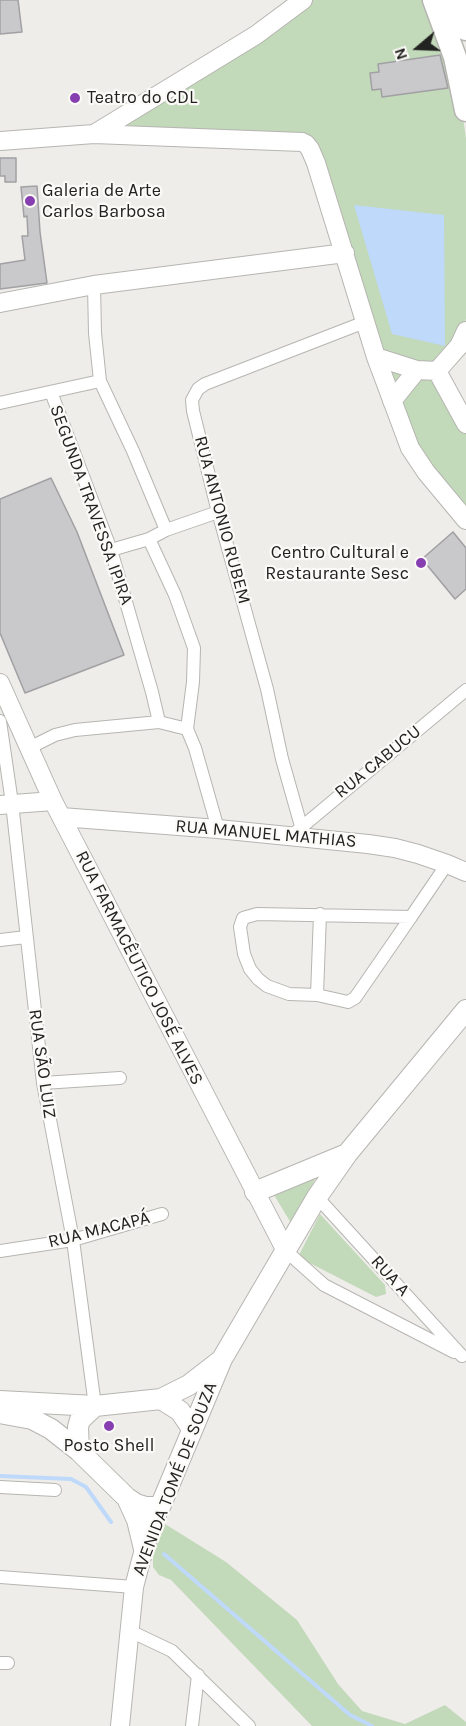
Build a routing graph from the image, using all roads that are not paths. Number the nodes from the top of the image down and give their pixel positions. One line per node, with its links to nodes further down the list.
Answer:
1 (303, 0): 6 (street)
2 (434, 0): 5 (highway)
3 (456, 0): 4 (highway)
4 (466, 29)
5 (466, 110)
6 (94, 134): 7 (street); 8 (street)
7 (0, 141)
8 (345, 253): 9 (street); 11 (street)
9 (94, 285): 10 (street); 16 (street)
10 (0, 303)
11 (365, 322): 13 (street); 21 (street, RUA ANTONIO RUBEM)
12 (466, 331): 15 (street)
13 (376, 357): 14 (street); 18 (street)
14 (417, 370): 15 (street); 18 (street)
15 (437, 370): 20 (street)
16 (100, 381): 17 (street); 23 (street)
17 (51, 392): 19 (street); 25 (street, SEGUNDA TRAVESSA IPIRA)
18 (392, 401): 22 (street)
19 (0, 403)
20 (466, 424)
21 (218, 512): 23 (street); 35 (street, RUA ANTONIO RUBEM)
22 (466, 519)
23 (166, 530): 24 (street)
24 (149, 539): 25 (street); 30 (street)
25 (111, 550): 29 (street, SEGUNDA TRAVESSA IPIRA)
26 (0, 683): 31 (street, RUA FARMACÊUTICO JOSÉ ALVES)
27 (466, 690): 35 (street, RUA CABUCU)
28 (0, 721): 32 (street, RUA SÃO LUIZ)
29 (159, 722): 30 (street); 31 (street)
30 (187, 729): 34 (street)
31 (29, 748): 33 (street, RUA FARMACÊUTICO JOSÉ ALVES)
32 (6, 804): 33 (street, RUA MANUEL MATHIAS); 40 (street, RUA SÃO LUIZ)
33 (57, 809): 34 (street, RUA MANUEL MATHIAS); 47 (street, RUA FARMACÊUTICO JOSÉ ALVES)
34 (218, 829): 35 (street, RUA MANUEL MATHIAS)
35 (297, 831): 36 (street, RUA MANUEL MATHIAS)
36 (447, 864): 37 (street, RUA MANUEL MATHIAS); 39 (street)
37 (466, 873)
38 (320, 914): 39 (street); 42 (street); 42 (street)
39 (411, 917): 42 (street)
40 (26, 938): 41 (street); 45 (street, RUA SÃO LUIZ)
41 (0, 940)
42 (317, 996)
43 (466, 1010): 46 (main road, AVENIDA TOMÉ DE SOUZA)
44 (120, 1078): 45 (street)
45 (43, 1083): 50 (street, RUA SÃO LUIZ)
46 (347, 1154): 47 (main road); 48 (main road, AVENIDA TOMÉ DE SOUZA)
47 (255, 1192): 52 (street, RUA FARMACÊUTICO JOSÉ ALVES)
48 (317, 1197): 52 (main road, AVENIDA TOMÉ DE SOUZA); 53 (street, RUA A)
49 (162, 1214): 50 (street, RUA MACAPÁ)
50 (73, 1240): 51 (street, RUA MACAPÁ); 57 (street, RUA SÃO LUIZ)
51 (0, 1251)
52 (286, 1251): 53 (street, RUA A); 54 (main road, AVENIDA TOMÉ DE SOUZA)
53 (464, 1357)
54 (222, 1359): 55 (main road); 59 (main road, AVENIDA TOMÉ DE SOUZA)
55 (161, 1399): 57 (main road); 59 (main road)
56 (0, 1401): 57 (main road)
57 (94, 1406): 60 (main road)
58 (0, 1413): 60 (main road)
59 (192, 1430): 64 (main road, AVENIDA TOMÉ DE SOUZA)
60 (80, 1451): 63 (main road)
61 (0, 1487): 62 (street)
62 (56, 1490)
63 (127, 1498): 64 (main road); 65 (main road)
64 (160, 1507): 65 (street, AVENIDA TOMÉ DE SOUZA)
65 (144, 1549): 67 (street, AVENIDA TOMÉ DE SOUZA)
66 (0, 1577): 67 (street)
67 (134, 1587): 68 (street, AVENIDA TOMÉ DE SOUZA)
68 (130, 1631): 69 (street); 70 (street, AVENIDA TOMÉ DE SOUZA)
69 (198, 1675): 71 (street); 72 (street)
70 (120, 1726)
71 (192, 1726)
72 (249, 1726)

